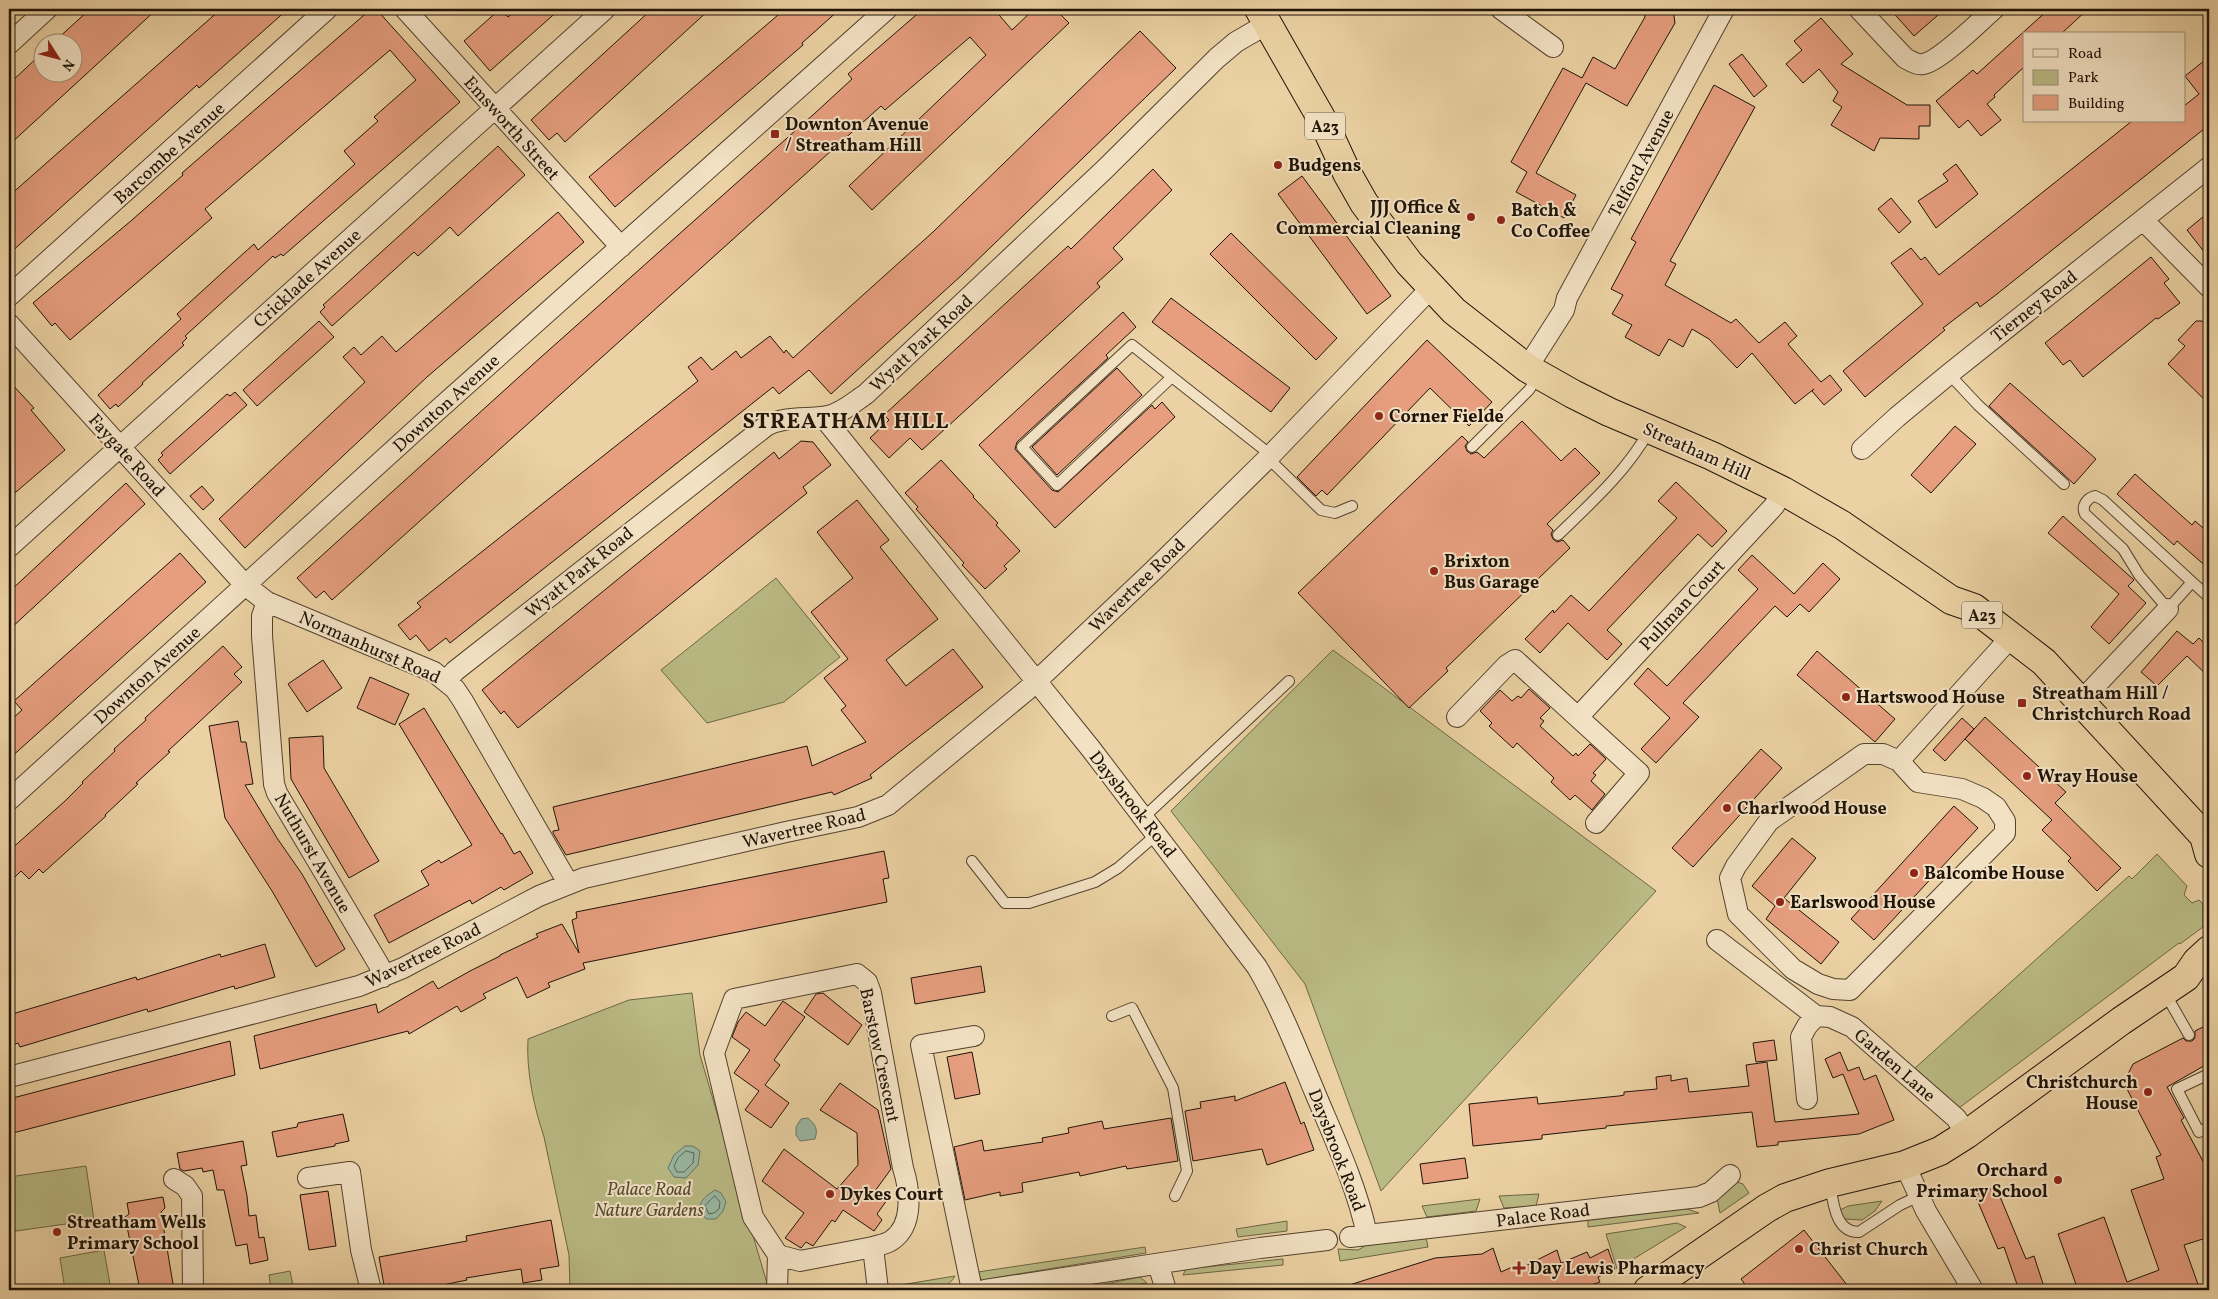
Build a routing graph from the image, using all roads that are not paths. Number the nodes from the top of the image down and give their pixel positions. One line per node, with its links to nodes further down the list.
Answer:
1 (48, 9): 11 (street)
2 (327, 9): 19 (street, Barcombe Avenue)
3 (405, 9): 13 (street, Emsworth Street)
4 (605, 9): 13 (street, Cricklade Avenue)
5 (887, 9): 16 (street, Downton Avenue)
6 (1501, 9): 12 (street)
7 (1724, 9): 21 (street, Telford Avenue)
8 (1859, 9): 9 (street)
9 (1994, 9)
10 (1263, 16): 18 (highway, Streatham Hill / A23); 24 (street, Wyatt Park Road)
11 (9, 44)
12 (1553, 46)
13 (494, 108): 16 (street, Emsworth Street); 27 (street, Cricklade Avenue)
14 (2209, 167): 15 (street, Tierney Road)
15 (2143, 220): 17 (street); 22 (street, Tierney Road)
16 (621, 247): 36 (street, Downton Avenue)
17 (2209, 287)
18 (1431, 288): 21 (highway, Streatham Hill / A23); 29 (street, Wavertree Road)
19 (9, 296)
20 (9, 324): 27 (street, Faygate Road)
21 (1534, 371): 25 (highway, Streatham Hill / A23); 26 (lane)
22 (1948, 374): 28 (street, Tierney Road); 30 (lane)
23 (1172, 377): 23 (lane); 29 (lane)
24 (828, 416): 41 (street, Wyatt Park Road); 42 (street, Daysbrook Road)
25 (1650, 430): 31 (highway, Streatham Hill / A23); 33 (lane)
26 (1472, 447)
27 (119, 448): 34 (street, Cricklade Avenue); 36 (street, Faygate Road)
28 (1862, 449)
29 (1270, 457): 32 (lane); 42 (street, Wavertree Road)
30 (2064, 484)
31 (1783, 491): 40 (highway, Streatham Hill / A23); 45 (street, Pullman Court)
32 (1352, 506)
33 (1558, 535)
34 (9, 547)
35 (2192, 582): 37 (lane); 39 (lane); 39 (lane)
36 (245, 585): 38 (street, Normanhurst Road); 48 (street, Downton Avenue)
37 (2209, 598)
38 (267, 602): 41 (street, Normanhurst Road); 57 (street, Nuthurst Avenue)
39 (2168, 608): 44 (street)
40 (2011, 637): 44 (highway, Streatham Hill / A23); 47 (street)
41 (446, 681): 54 (street, Normanhurst Road)
42 (1036, 681): 49 (street, Daysbrook Road); 54 (street, Wavertree Road)
43 (1289, 681): 49 (lane)
44 (2080, 702): 52 (highway, Streatham Hill / A23)
45 (1579, 716): 46 (street); 50 (street)
46 (1457, 717)
47 (1899, 761): 47 (street)
48 (9, 800)
49 (1142, 818): 51 (street, Daysbrook Road)
50 (1596, 823)
51 (1156, 835): 53 (lane); 75 (street, Daysbrook Road)
52 (2207, 842)
53 (972, 862)
54 (568, 883): 57 (street, Wavertree Road)
55 (1717, 940): 60 (street, Garden Lane)
56 (2209, 950): 58 (highway)
57 (383, 977): 64 (street, Wavertree Road)
58 (2186, 982): 61 (lane); 67 (highway)
59 (1112, 1016): 73 (lane)
60 (1816, 1016): 65 (street); 67 (street, Garden Lane)
61 (2189, 1035)
62 (974, 1036): 84 (street)
63 (2208, 1071): 66 (lane)
64 (9, 1077)
65 (1807, 1099)
66 (2209, 1127)
67 (1967, 1134): 68 (highway)
68 (1905, 1164): 72 (highway); 74 (street)
69 (1730, 1175): 75 (street, Palace Road)
70 (308, 1178): 81 (street)
71 (174, 1179): 80 (street)
72 (1830, 1183): 74 (lane); 87 (highway)
73 (1175, 1196)
74 (1919, 1196): 88 (street)
75 (1358, 1236)
76 (1326, 1240): 79 (street)
77 (873, 1247): 78 (street, Barstow Crescent); 78 (street, Barstow Crescent); 83 (street)
78 (778, 1256): 82 (street)
79 (1158, 1264): 85 (street); 86 (street)
80 (193, 1290)
81 (371, 1290)
82 (777, 1290)
83 (878, 1290)
84 (972, 1290)
85 (986, 1290)
86 (1166, 1290)
87 (1648, 1290)
88 (1973, 1290)

